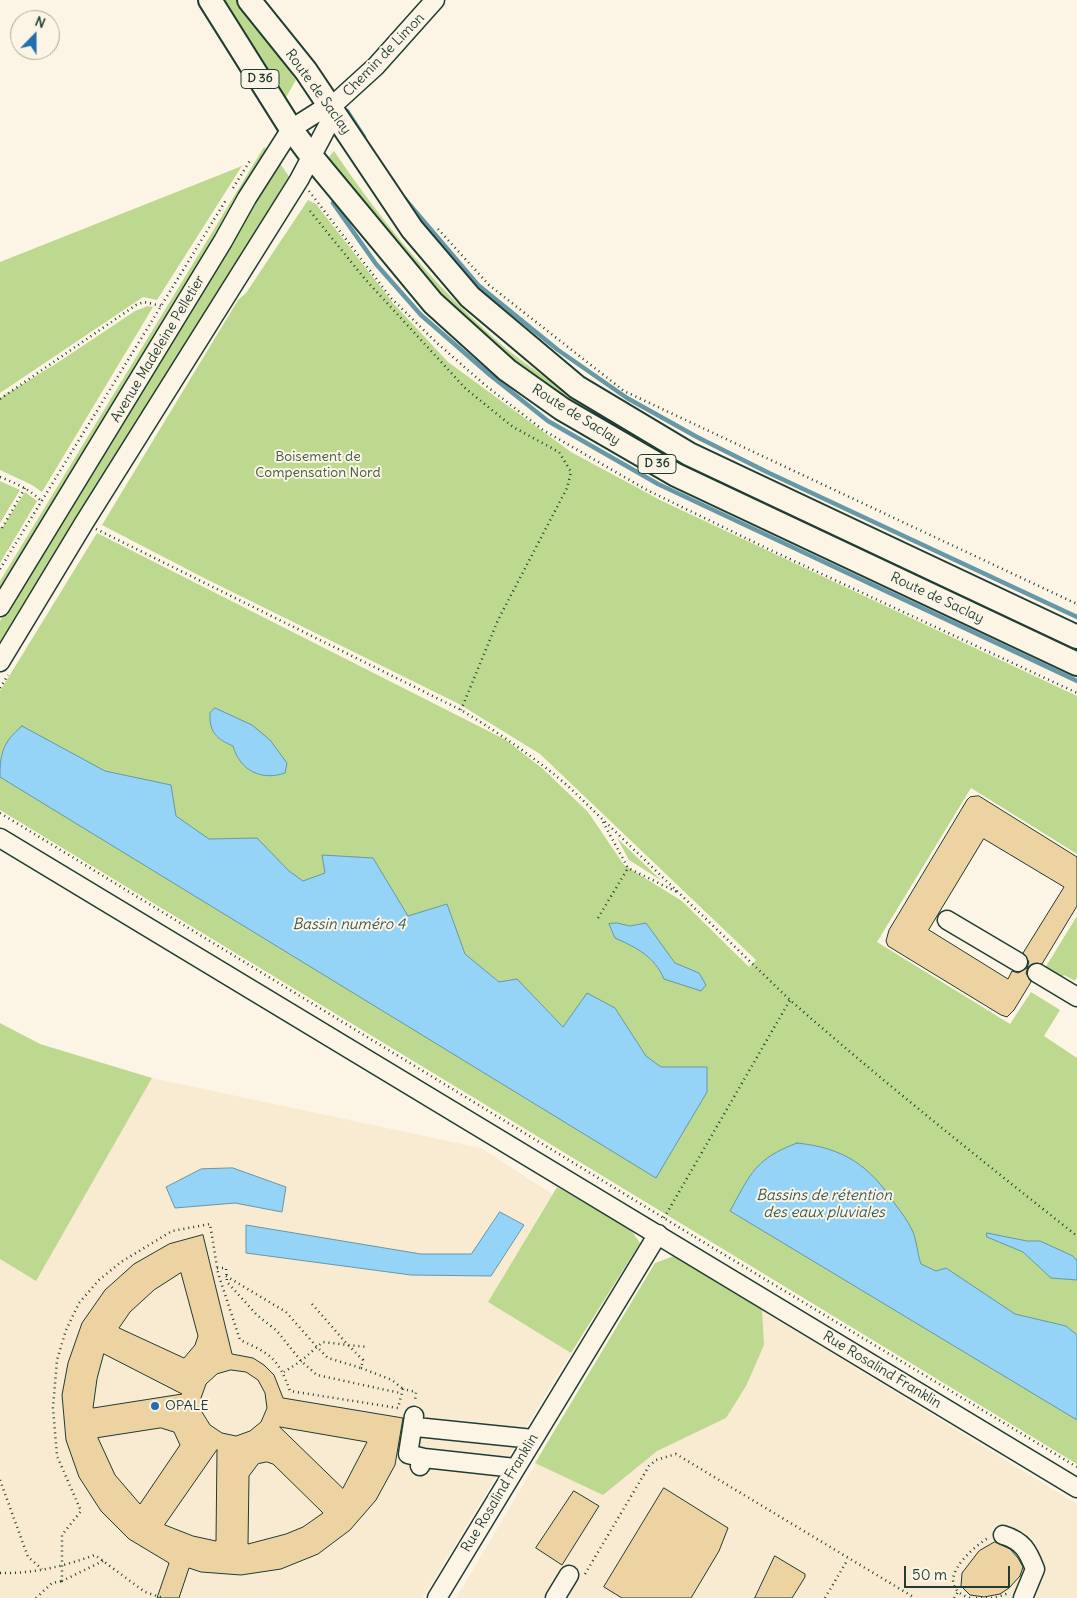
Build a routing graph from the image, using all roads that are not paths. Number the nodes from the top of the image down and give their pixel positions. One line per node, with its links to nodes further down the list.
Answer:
1 (210, 0): 5 (main road, Route de Saclay / D 36)
2 (250, 0): 4 (main road, Route de Saclay / D 36)
3 (435, 0): 4 (street, Chemin de Limon)
4 (332, 108): 5 (street, Avenue Madeleine Pelletier); 6 (street, Avenue Madeleine Pelletier); 8 (main road, Route de Saclay / D 36)
5 (291, 129): 6 (main road, Route de Saclay / D 36); 7 (street, Avenue Madeleine Pelletier)
6 (312, 157): 9 (street, Avenue Madeleine Pelletier); 10 (main road, Route de Saclay / D 36)
7 (0, 607)
8 (1077, 637)
9 (0, 662)
10 (1077, 664)
11 (0, 838): 16 (street, Rue Rosalind Franklin)
12 (948, 920): 13 (street)
13 (1018, 962)
14 (1037, 972): 15 (street)
15 (1076, 992)
16 (661, 1226): 17 (street, Rue Rosalind Franklin); 19 (street, Rue Rosalind Franklin)
17 (533, 1439): 18 (street, Rue Rosalind Franklin); 18 (street)
18 (515, 1468): 23 (street, Rue Rosalind Franklin)
19 (1077, 1488)
20 (1004, 1535): 22 (street)
21 (569, 1575): 24 (street)
22 (1023, 1596)
23 (437, 1598)
24 (555, 1598)

